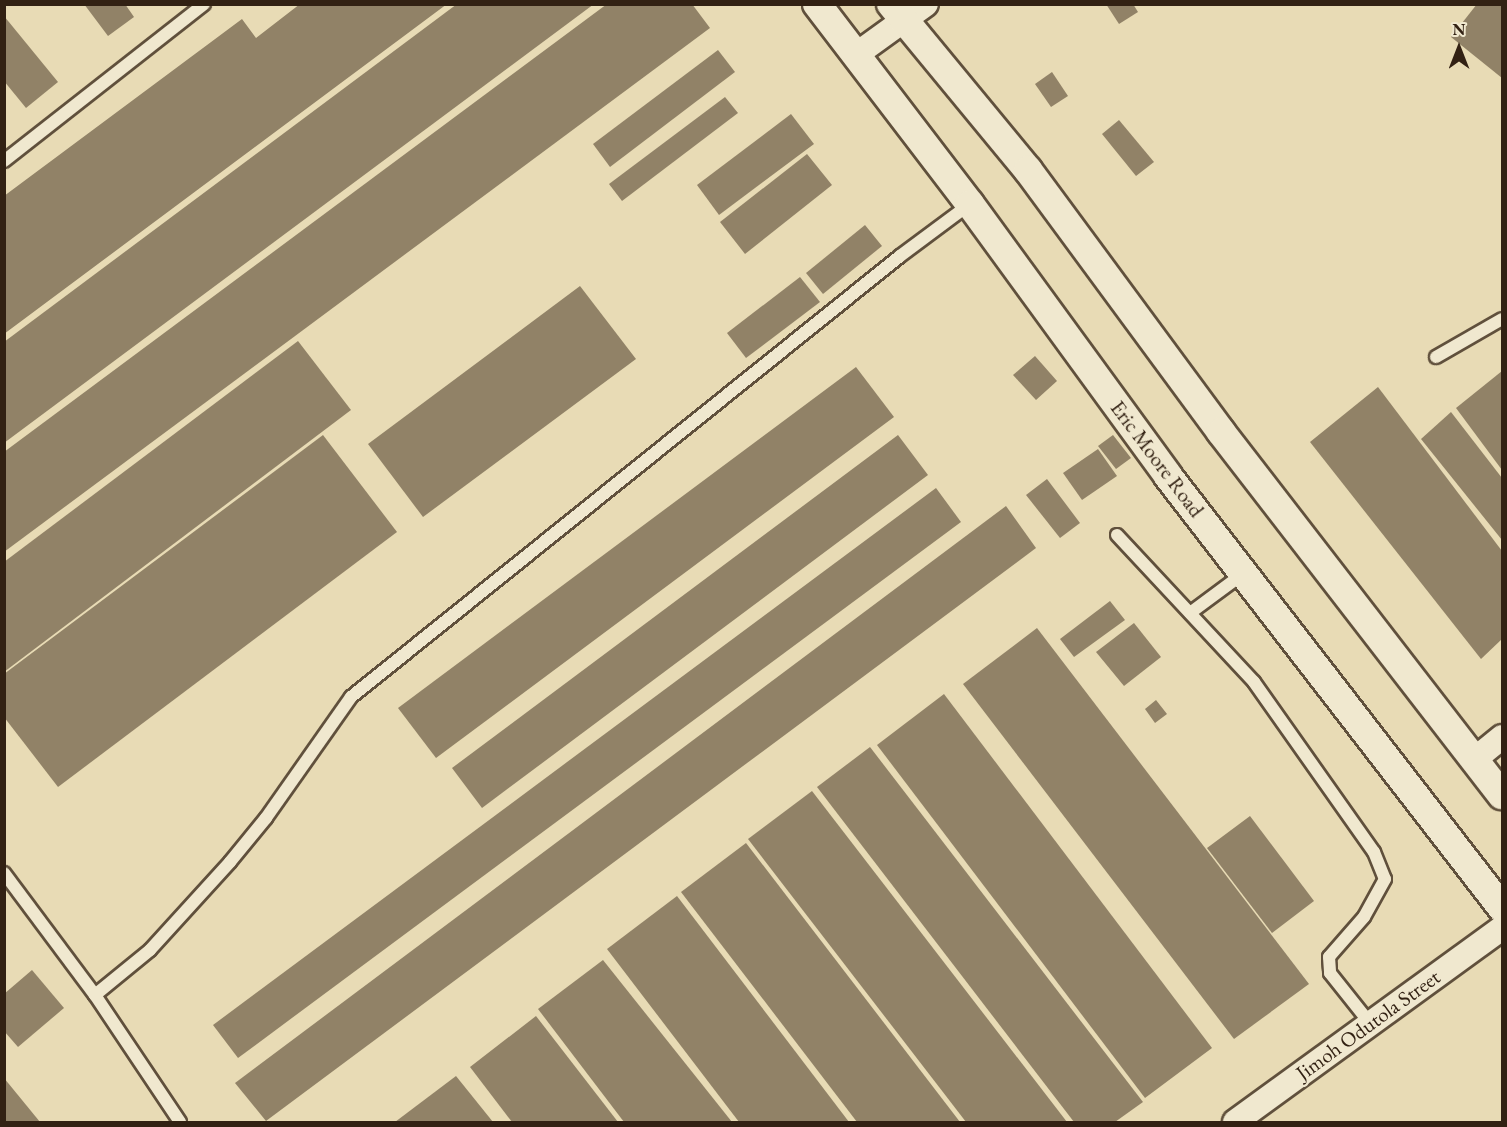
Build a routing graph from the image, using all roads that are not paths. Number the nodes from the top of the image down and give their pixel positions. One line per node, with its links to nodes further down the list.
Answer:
1 (204, 4): 5 (lane)
2 (817, 4): 4 (street, Eric Moore Road)
3 (908, 10): 4 (street); 13 (street)
4 (857, 54): 6 (street, Eric Moore Road)
5 (4, 161)
6 (970, 204): 10 (street, Eric Moore Road); 18 (lane)
7 (1503, 319): 8 (lane)
8 (1436, 357)
9 (1117, 535): 11 (lane)
10 (1244, 573): 11 (lane); 16 (street, Eric Moore Road)
11 (1190, 613): 19 (lane)
12 (1503, 737): 13 (street)
13 (1475, 759): 14 (street)
14 (1503, 795)
15 (4, 873): 18 (lane)
16 (1503, 908)
17 (1503, 928): 19 (street, Jimoh Odutola Street)
18 (95, 995): 20 (lane)
19 (1369, 1022): 21 (street, Jimoh Odutola Street)
20 (180, 1122)
21 (1235, 1122)

